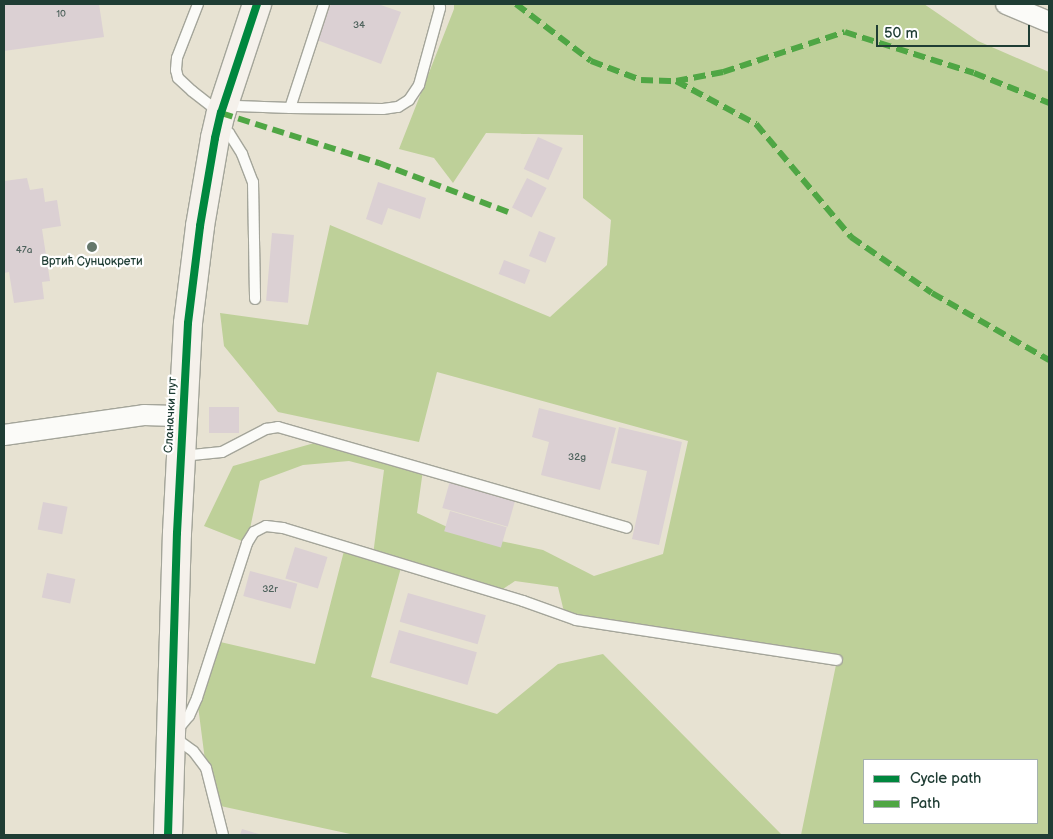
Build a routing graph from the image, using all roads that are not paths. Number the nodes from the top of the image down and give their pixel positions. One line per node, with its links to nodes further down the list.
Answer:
1 (198, 4): 8 (lane)
2 (257, 4): 8 (street, Сланачки пут)
3 (324, 4): 7 (lane)
4 (439, 4): 7 (lane)
5 (1006, 4): 6 (street)
6 (1049, 22)
7 (290, 108): 8 (lane)
8 (221, 114): 9 (lane); 10 (street, Сланачки пут)
9 (255, 299)
10 (182, 416): 11 (street); 12 (street, Сланачки пут)
11 (4, 435)
12 (181, 456): 13 (lane); 15 (street, Сланачки пут)
13 (627, 528)
14 (837, 660): 15 (lane)
15 (172, 736): 16 (street, Сланачки пут); 17 (lane)
16 (168, 835)
17 (223, 835)

